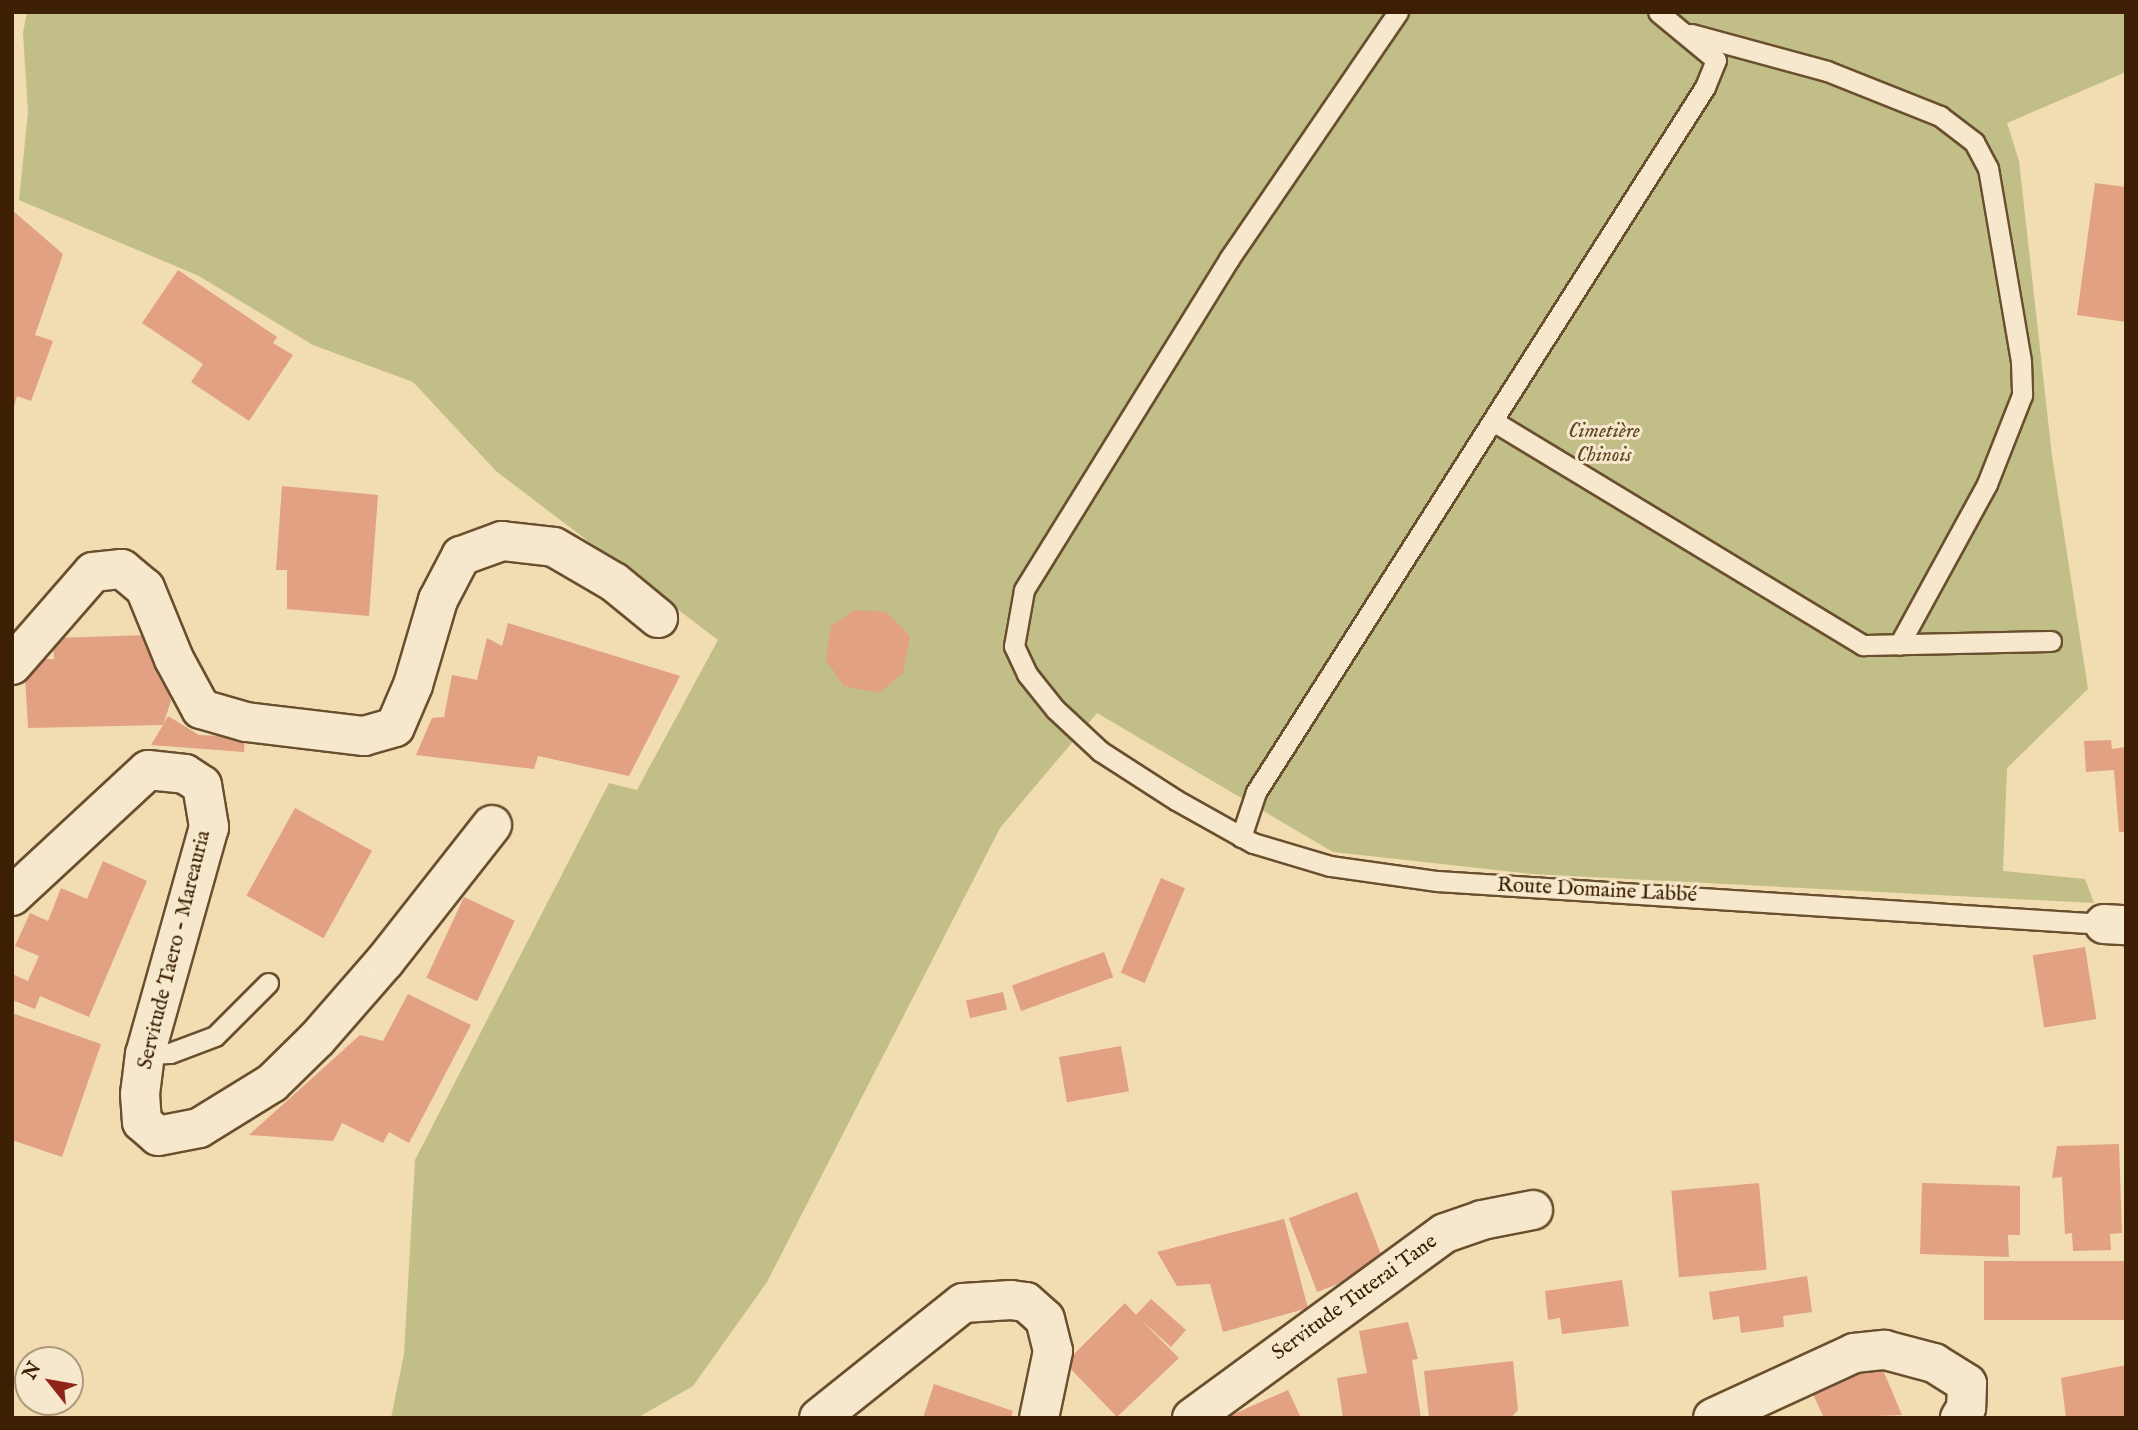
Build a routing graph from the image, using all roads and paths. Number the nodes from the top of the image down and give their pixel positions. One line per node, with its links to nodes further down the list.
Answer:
1 (1398, 12): 10 (lane, Route Domaine Labbé)
2 (1658, 12): 3 (lane)
3 (1687, 33): 4 (lane); 7 (lane)
4 (1493, 421): 7 (lane); 10 (lane)
5 (658, 618): 8 (street)
6 (2051, 640): 7 (lane)
7 (1899, 645)
8 (12, 665)
9 (492, 825): 14 (street, Servitude Taero - Mareauria)
10 (1241, 837): 12 (lane, Route Domaine Labbé)
11 (12, 896): 14 (street, Servitude Taero - Mareauria)
12 (2115, 925)
13 (268, 983): 14 (lane)
14 (145, 1054)
15 (1533, 1210): 18 (street, Servitude Tuterai Tane)
16 (819, 1418): 17 (street)
17 (1039, 1418)
18 (1192, 1418)
19 (1713, 1418): 20 (street)
20 (1960, 1418)

